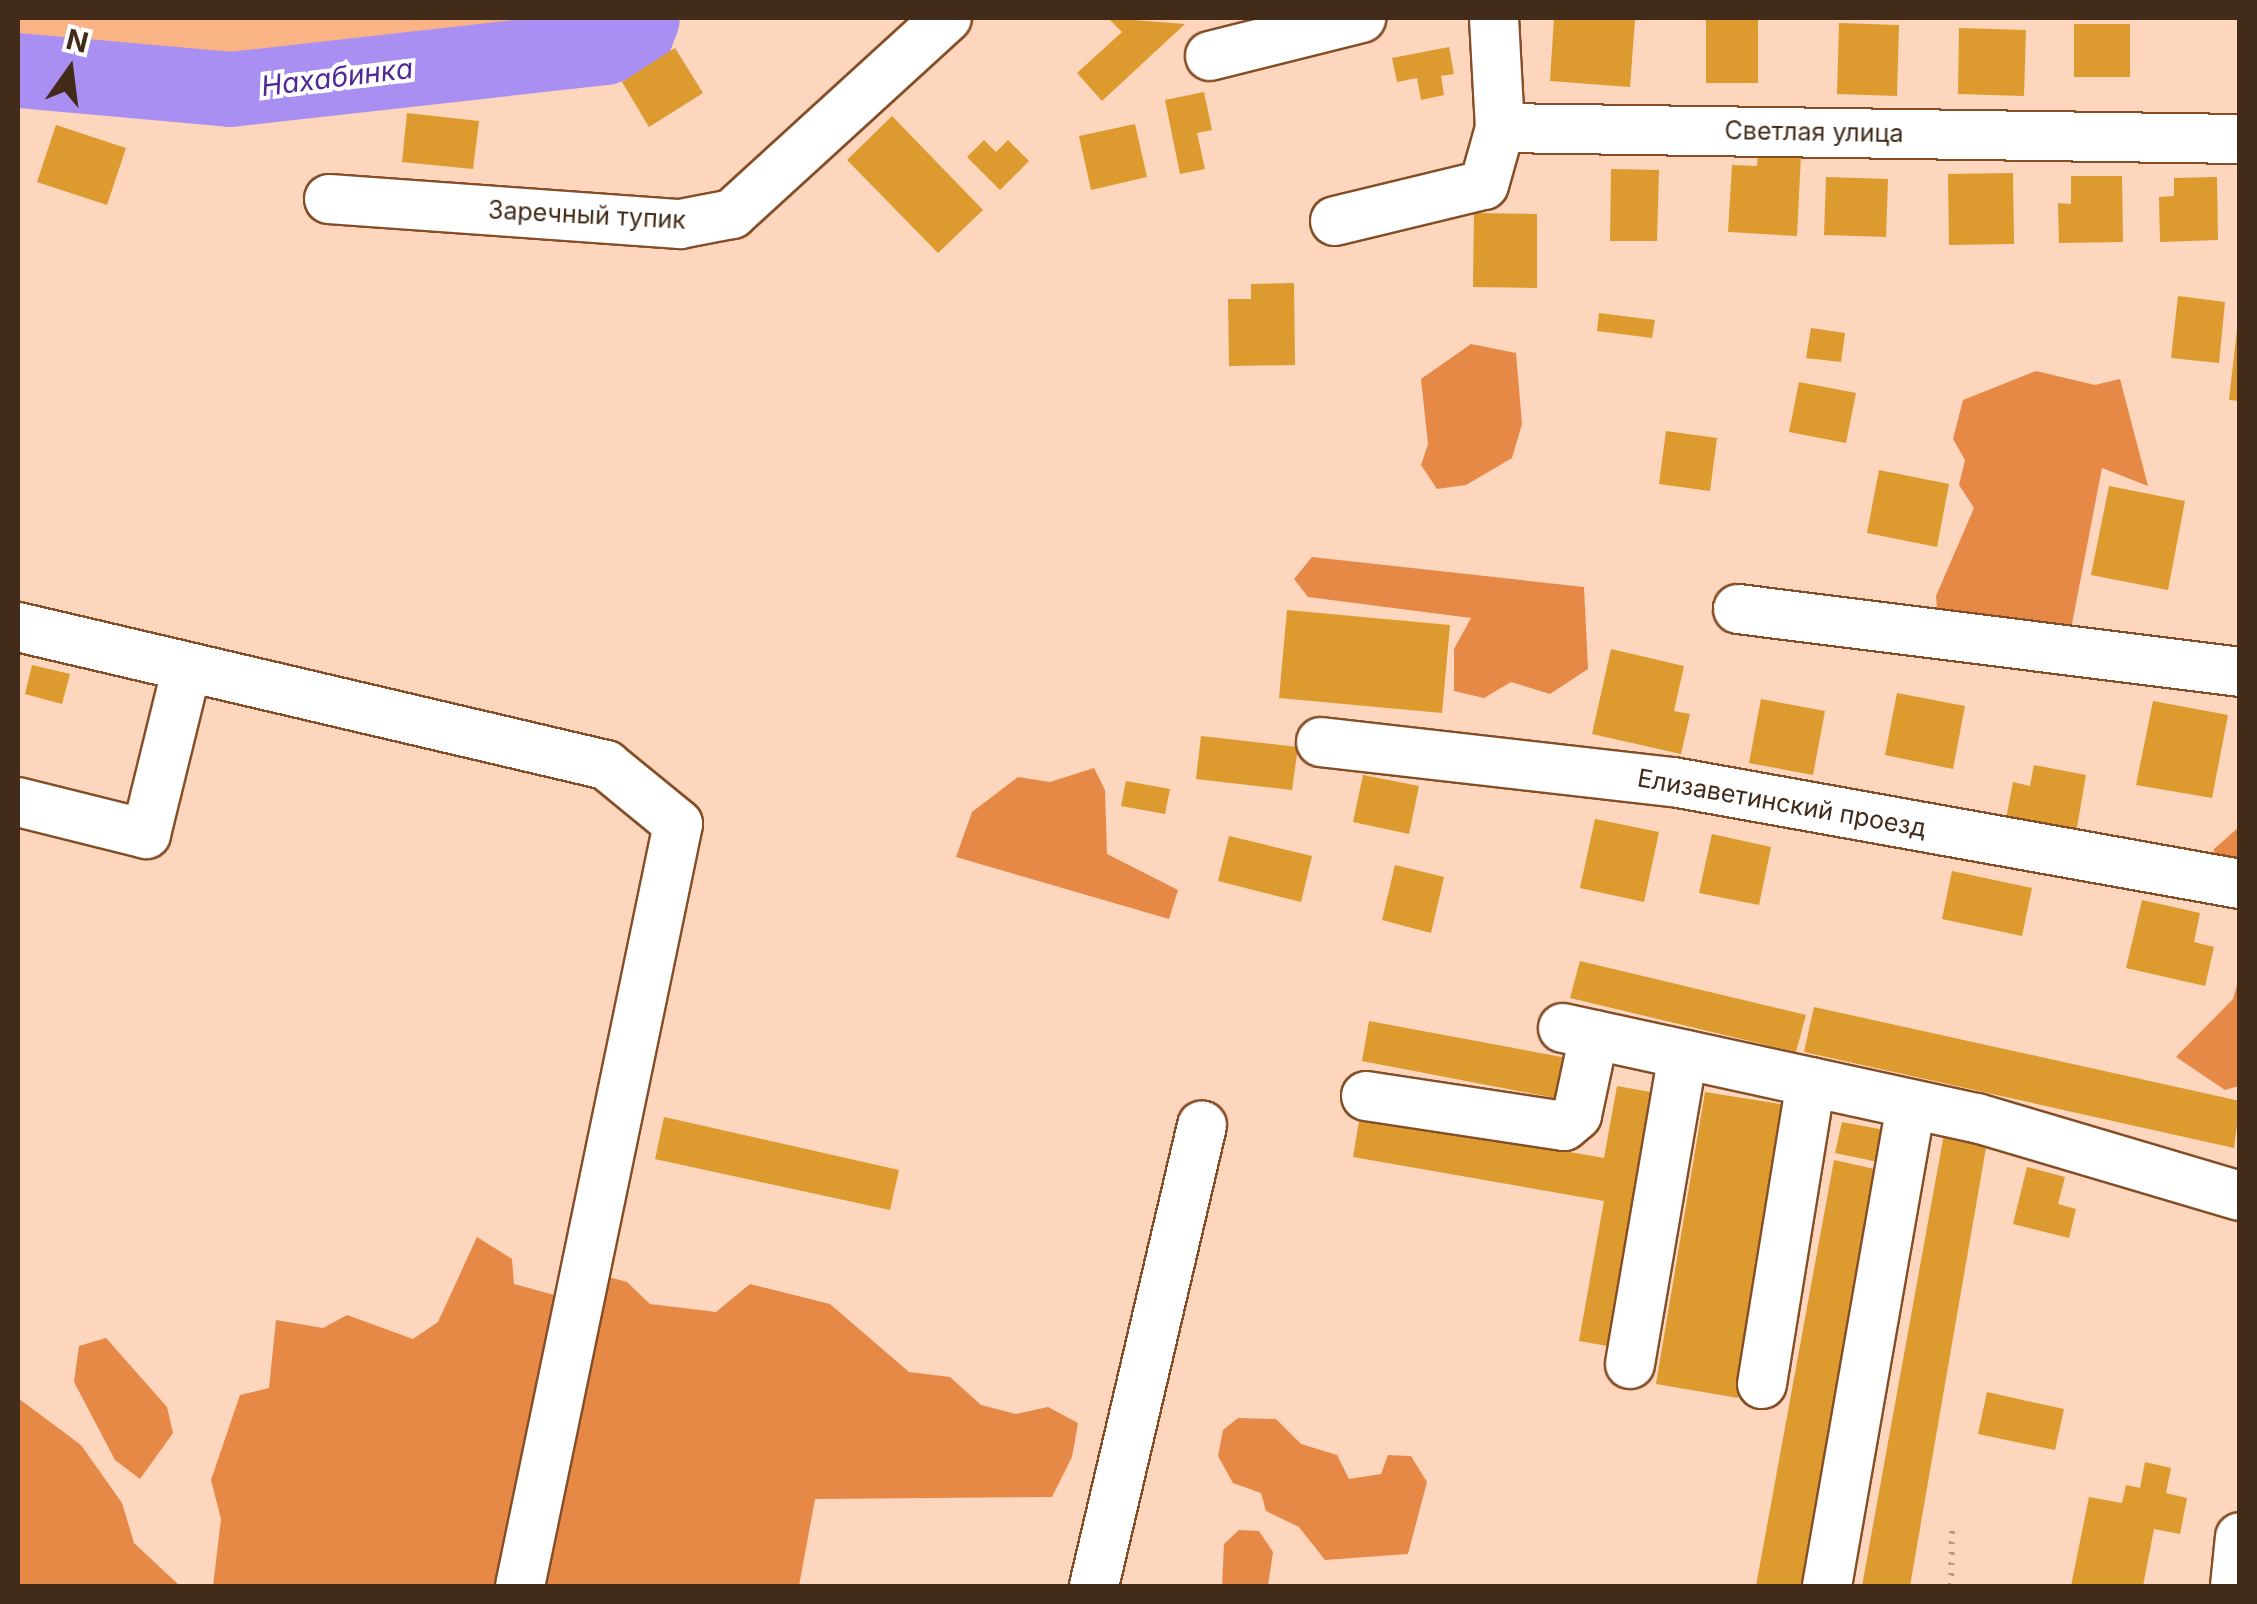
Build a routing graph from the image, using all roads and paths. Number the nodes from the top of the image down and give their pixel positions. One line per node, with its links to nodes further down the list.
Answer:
1 (947, 18): 7 (street, Заречный тупик)
2 (1361, 18): 4 (street)
3 (1494, 18): 5 (street)
4 (1210, 56)
5 (1500, 128): 6 (street, Светлая улица); 8 (street)
6 (2240, 138)
7 (329, 199)
8 (1334, 221)
9 (1738, 610): 12 (street)
10 (18, 627): 11 (street)
11 (188, 667): 14 (street); 26 (street)
12 (2240, 672)
13 (1321, 742): 15 (street, Елизаветинский проезд)
14 (18, 802)
15 (2240, 884)
16 (1683, 1054): 17 (street); 18 (street); 22 (street)
17 (1811, 1082): 19 (street); 23 (street)
18 (1366, 1096)
19 (1911, 1104): 21 (street); 28 (street)
20 (1202, 1126): 27 (street)
21 (2240, 1196)
22 (1630, 1364)
23 (1762, 1384)
24 (1952, 1530): 29 (path)
25 (2240, 1537): 30 (street)
26 (520, 1586)
27 (1094, 1586)
28 (1827, 1586)
29 (1951, 1586)
30 (2235, 1586)

